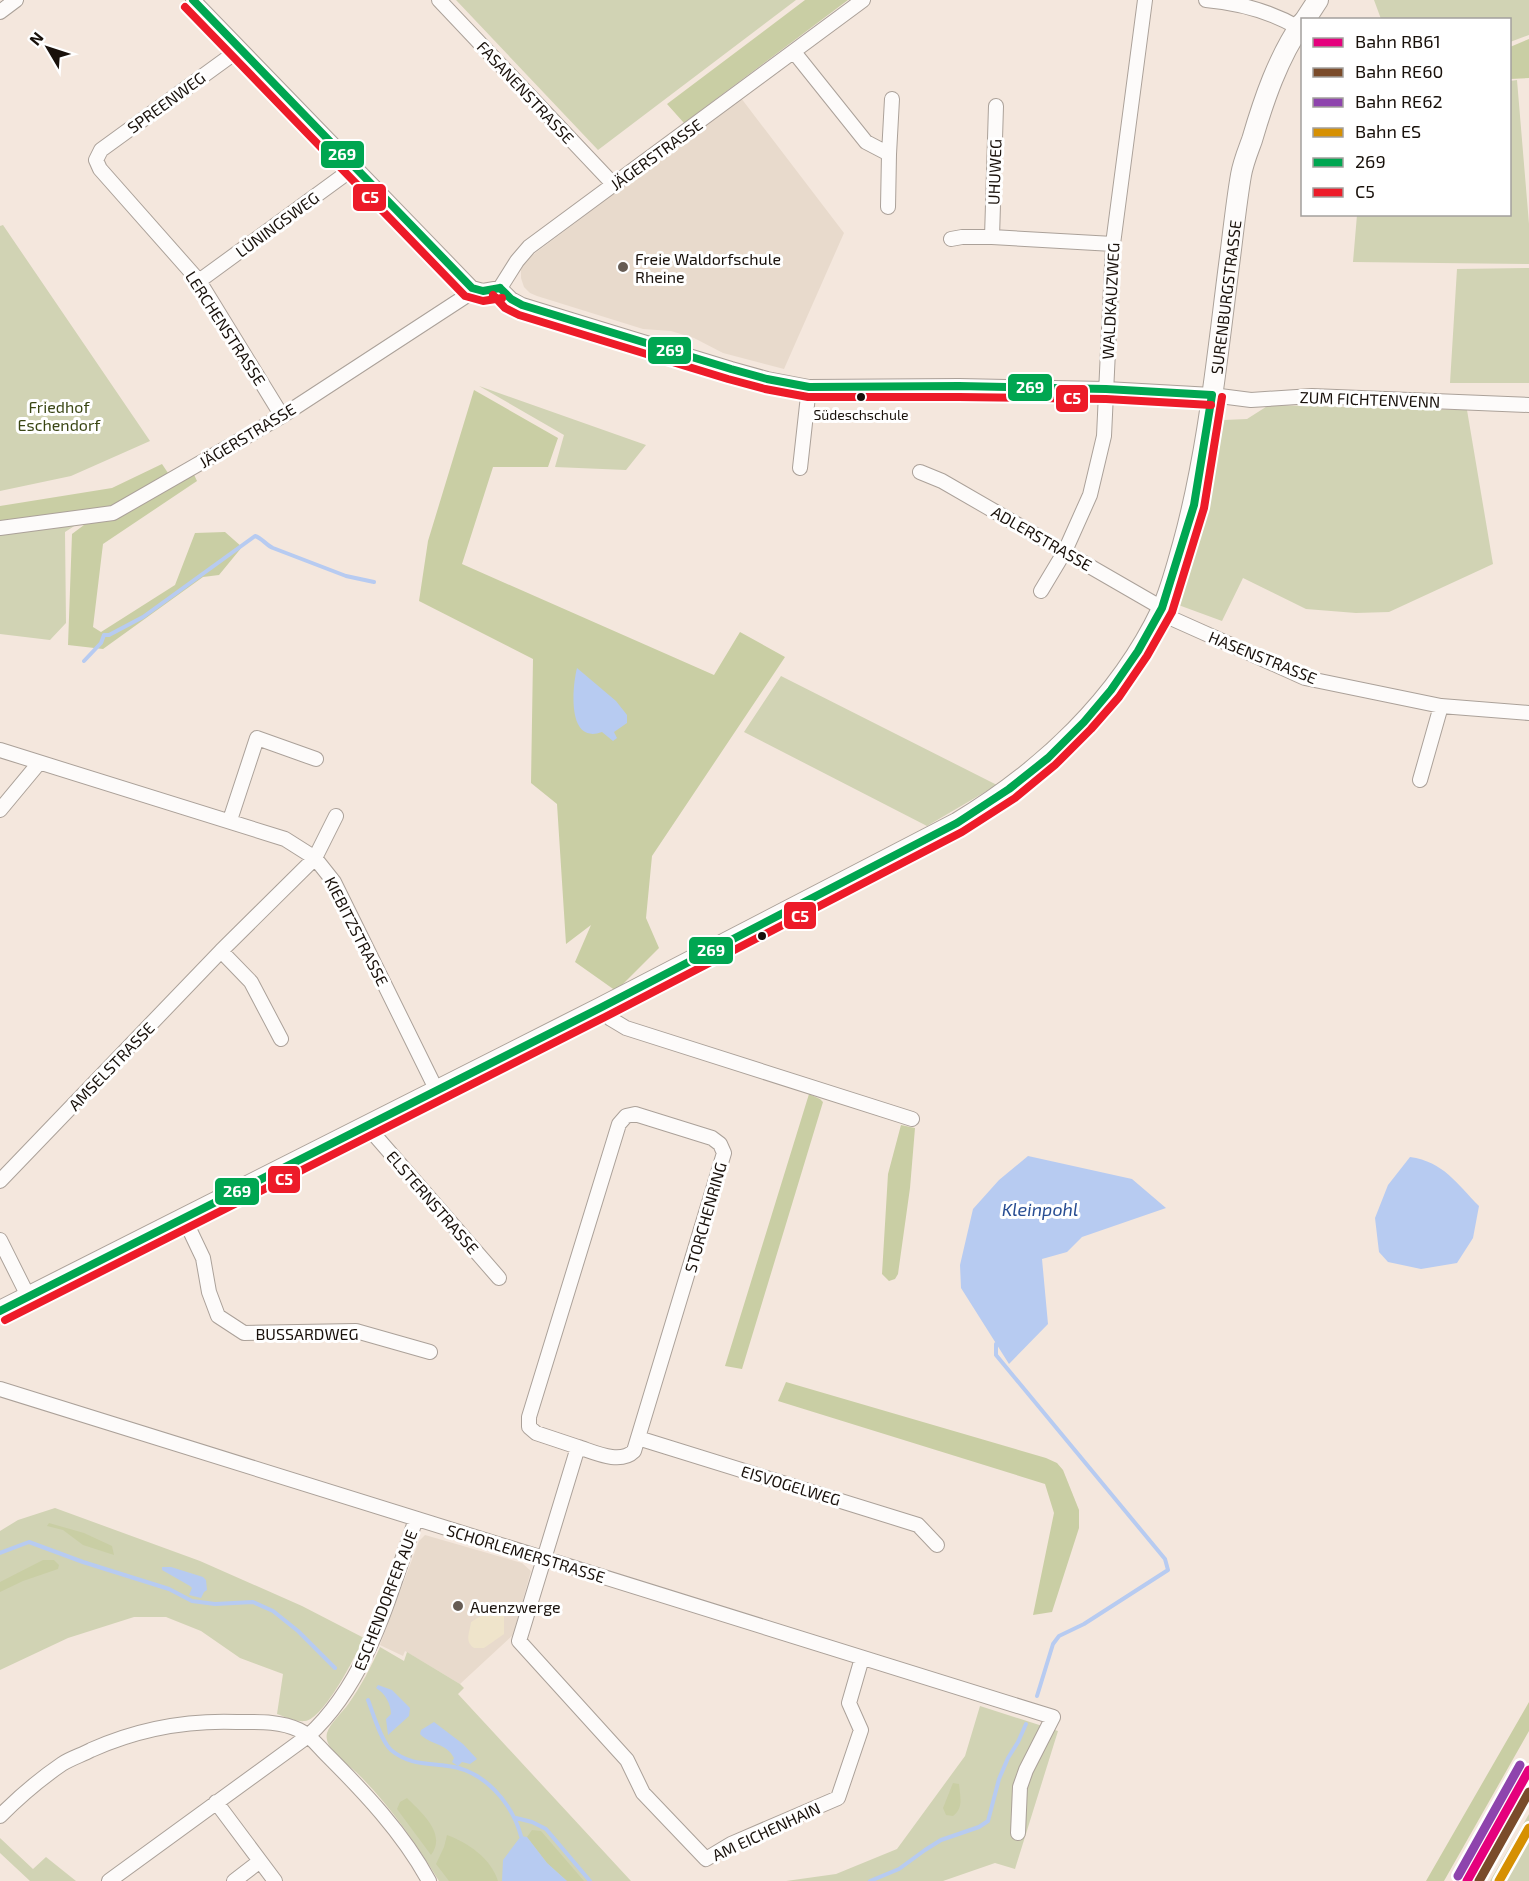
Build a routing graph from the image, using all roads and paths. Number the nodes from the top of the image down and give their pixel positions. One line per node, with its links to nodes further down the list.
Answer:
1 (16, 0): 8 (street)
2 (193, 0): 12 (street)
3 (439, 0): 19 (street, FASANENSTRASSE)
4 (863, 0): 13 (street, JÄGERSTRASSE)
5 (1145, 0): 23 (street, WALDKAUZWEG)
6 (1206, 0): 10 (street)
7 (1318, 0): 9 (street, SURENBURGSTRASSE)
8 (0, 12)
9 (1306, 18)
10 (1301, 24)
11 (1301, 26): 29 (street, SURENBURGSTRASSE)
12 (240, 49): 17 (street, SPREENWEG); 18 (street)
13 (794, 52): 16 (street); 19 (street, JÄGERSTRASSE)
14 (892, 99): 16 (street)
15 (996, 106): 21 (street, UHUWEG)
16 (889, 154): 20 (street)
17 (96, 160): 24 (street, LERCHENSTRASSE)
18 (354, 167): 24 (street, LÜNINGSWEG); 25 (street)
19 (614, 185): 26 (street, JÄGERSTRASSE)
20 (888, 207)
21 (992, 237): 22 (street); 23 (street)
22 (951, 239)
23 (1113, 244): 28 (street, WALDKAUZWEG)
24 (199, 281): 31 (street, LERCHENSTRASSE)
25 (472, 288): 26 (street); 31 (street, JÄGERSTRASSE)
26 (500, 288): 27 (street, ZUM FICHTENVENN)
27 (809, 387): 28 (street, ZUM FICHTENVENN); 32 (street)
28 (1106, 389): 29 (street, ZUM FICHTENVENN); 35 (street, WALDKAUZWEG)
29 (1212, 395): 30 (street, ZUM FICHTENVENN); 37 (street, SURENBURGSTRASSE)
30 (1529, 405)
31 (282, 416): 34 (street, JÄGERSTRASSE)
32 (800, 468)
33 (920, 472): 35 (street, ADLERSTRASSE)
34 (0, 528)
35 (1065, 551): 36 (street, WALDKAUZWEG); 37 (street, ADLERSTRASSE)
36 (1041, 591)
37 (1162, 608): 38 (street, HASENSTRASSE); 49 (street, SURENBURGSTRASSE)
38 (1441, 706): 39 (street, HASENSTRASSE); 43 (street)
39 (1529, 713)
40 (0, 750): 42 (street, KIEBITZSTRASSE)
41 (316, 759): 46 (street)
42 (39, 763): 44 (street); 46 (street, KIEBITZSTRASSE)
43 (1420, 780)
44 (0, 810)
45 (336, 816): 47 (street, AMSELSTRASSE)
46 (230, 820): 47 (street, KIEBITZSTRASSE)
47 (315, 858): 48 (street, AMSELSTRASSE); 51 (street, KIEBITZSTRASSE)
48 (222, 951): 50 (street); 54 (street, AMSELSTRASSE)
49 (600, 1008): 51 (street, SURENBURGSTRASSE); 52 (street)
50 (281, 1039)
51 (436, 1089): 53 (street, SURENBURGSTRASSE)
52 (912, 1119)
53 (366, 1125): 55 (street, SURENBURGSTRASSE); 57 (street, ELSTERNSTRASSE)
54 (0, 1180)
55 (184, 1218): 58 (street, SURENBURGSTRASSE); 60 (street, BUSSARDWEG)
56 (0, 1240): 58 (street)
57 (499, 1278)
58 (28, 1296): 59 (street, SURENBURGSTRASSE)
59 (0, 1311)
60 (430, 1352)
61 (0, 1389): 64 (street, SCHORLEMERSTRASSE)
62 (638, 1438): 63 (street, STORCHENRING); 63 (street, STORCHENRING); 65 (street, EISVOGELWEG)
63 (578, 1447): 66 (street)
64 (416, 1519): 66 (street, SCHORLEMERSTRASSE); 68 (street, ESCHENDORFER AUE)
65 (937, 1545)
66 (544, 1557): 67 (street, SCHORLEMERSTRASSE); 67 (street, AM EICHENHAIN)
67 (862, 1658): 71 (street, SCHORLEMERSTRASSE)
68 (308, 1736): 69 (street, ESCHENDORFER AUE); 70 (street); 76 (street)
69 (216, 1802): 72 (street); 73 (street, ESCHENDORFER AUE)
70 (0, 1816)
71 (1018, 1833)
72 (260, 1861): 74 (street); 75 (street)
73 (108, 1881)
74 (234, 1881)
75 (274, 1881)
76 (429, 1881)

